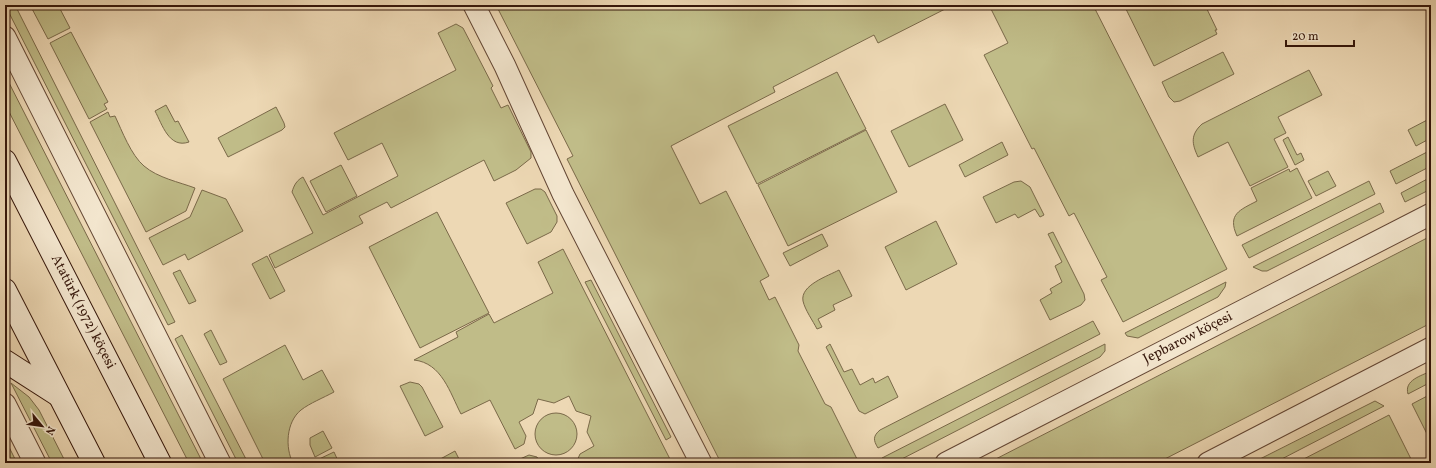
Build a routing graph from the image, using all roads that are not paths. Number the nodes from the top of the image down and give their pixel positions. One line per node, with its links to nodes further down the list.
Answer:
1 (474, 5): 14 (street)
2 (5, 37): 13 (street)
3 (5, 161): 12 (main road, Atatürk (1972) köçesi)
4 (1431, 214): 15 (street, Jepbarow köçesi)
5 (5, 290): 8 (main road)
6 (1431, 348): 16 (street)
7 (5, 360): 8 (main road)
8 (58, 396): 11 (main road)
9 (5, 404): 10 (street)
10 (35, 463)
11 (94, 463)
12 (160, 463)
13 (220, 463)
14 (701, 463)
15 (946, 463)
16 (1208, 463)

